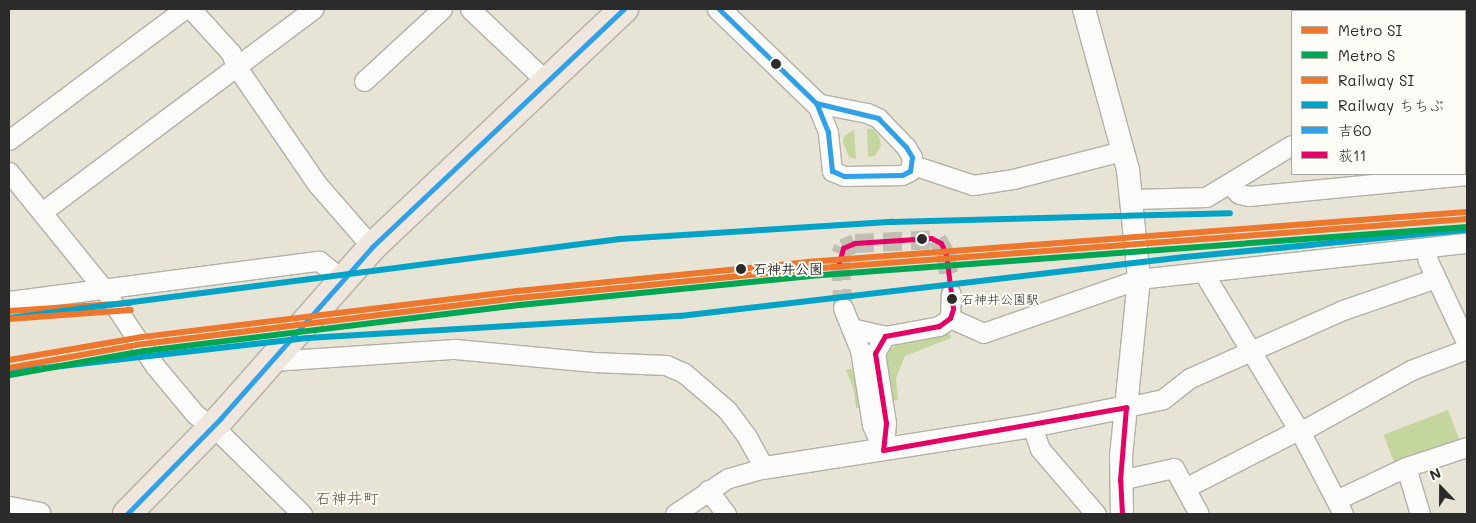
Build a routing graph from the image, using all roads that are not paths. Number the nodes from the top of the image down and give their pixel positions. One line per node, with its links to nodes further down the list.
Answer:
1 (184, 9): 13 (street)
2 (191, 9): 9 (street)
3 (313, 9): 9 (street)
4 (442, 9): 10 (street)
5 (470, 9): 11 (street)
6 (624, 9): 11 (main road)
7 (719, 9): 12 (street)
8 (1084, 9): 15 (street)
9 (236, 66): 21 (street); 23 (street)
10 (364, 80)
11 (548, 83): 23 (main road)
12 (816, 103): 16 (street); 16 (street)
13 (9, 140)
14 (1291, 146): 19 (street)
15 (1122, 151): 16 (street); 20 (street)
16 (913, 165)
17 (9, 172): 21 (street)
18 (1457, 175): 19 (street)
19 (1229, 184): 20 (street)
20 (1133, 199): 26 (street)
21 (42, 212): 29 (street)
22 (1467, 243): 24 (street)
23 (372, 247): 28 (main road)
24 (1425, 248): 25 (street); 27 (street)
25 (1202, 272): 26 (street); 38 (street)
26 (1139, 278): 33 (street); 40 (street)
27 (1436, 278): 36 (street); 38 (street)
28 (343, 280): 29 (street); 39 (main road)
29 (103, 288): 31 (street); 42 (street)
30 (951, 294): 33 (street)
31 (9, 301)
32 (843, 308): 34 (street)
33 (950, 318): 35 (street)
34 (851, 328): 35 (street); 45 (street)
35 (885, 336): 45 (street)
36 (1467, 344)
37 (1467, 349): 43 (street)
38 (1251, 352): 40 (street); 43 (street)
39 (272, 360): 42 (main road); 47 (street)
40 (1126, 407): 41 (street); 48 (street)
41 (1032, 426): 45 (street); 58 (street)
42 (211, 427): 54 (main road); 55 (street)
43 (1298, 430): 49 (street); 51 (street)
44 (1467, 447): 46 (street)
45 (884, 450): 47 (street)
46 (1406, 467): 51 (street); 61 (street)
47 (764, 468): 50 (street)
48 (1120, 480): 49 (street); 59 (street)
49 (1185, 488): 60 (street)
50 (708, 490): 56 (street); 57 (street)
51 (1340, 507)
52 (9, 508): 53 (street)
53 (39, 514)
54 (126, 514)
55 (302, 514)
56 (675, 514)
57 (726, 514)
58 (1096, 514)
59 (1122, 514)
60 (1199, 514)
61 (1420, 514)

